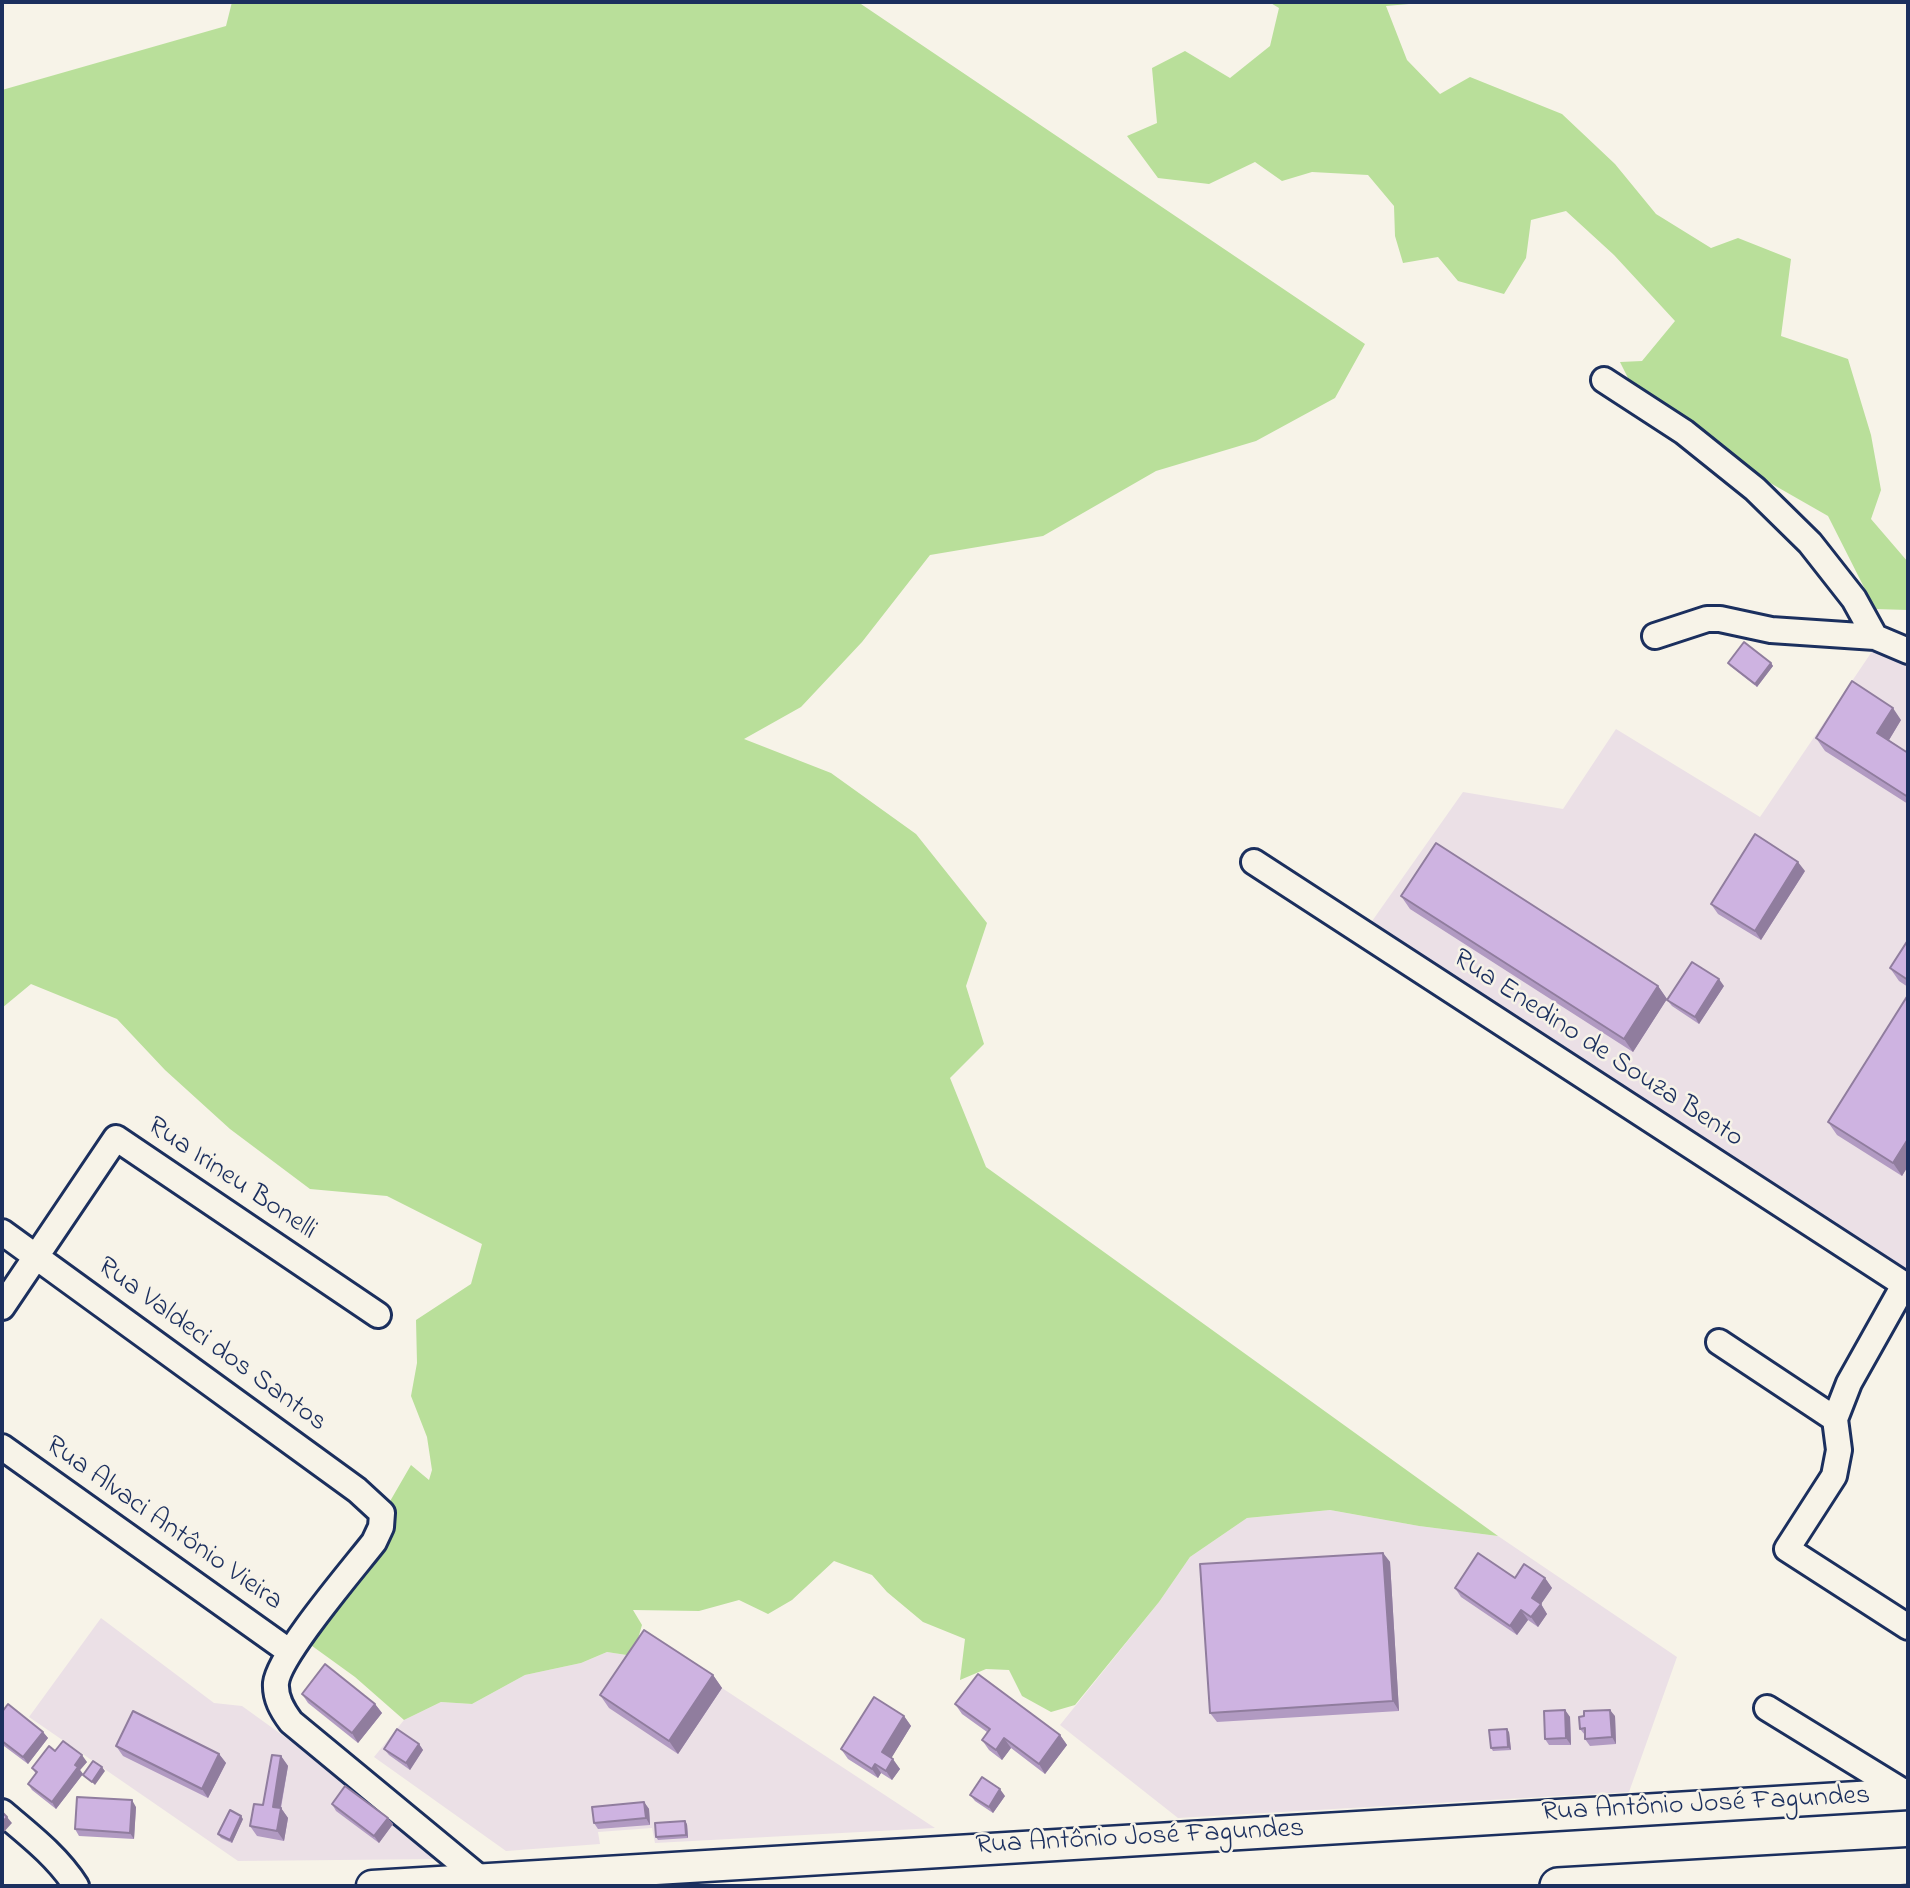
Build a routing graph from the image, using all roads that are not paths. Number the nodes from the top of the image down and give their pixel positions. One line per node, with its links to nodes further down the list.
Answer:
1 (1604, 380): 3 (street)
2 (1655, 636): 3 (street)
3 (1875, 637): 4 (street)
4 (1908, 651)
5 (1254, 862): 8 (street, Rua Enedino de Souza Bento)
6 (2, 1232): 7 (street, Rua Valdeci dos Santos)
7 (37, 1256): 9 (street, Rua Irineu Bonelli); 10 (street, Rua Irineu Bonelli); 15 (street, Rua Valdeci dos Santos)
8 (1906, 1286): 12 (street)
9 (2, 1307)
10 (378, 1315)
11 (1719, 1342): 12 (street)
12 (1835, 1419): 14 (street)
13 (2, 1447): 15 (street, Rua Alvaci Antônio Vieira)
14 (1908, 1627)
15 (289, 1652): 20 (street)
16 (1767, 1708): 17 (street)
17 (1908, 1794): 20 (main road, Rua Antônio José Fagundes)
18 (2, 1812): 21 (street)
19 (1908, 1866): 23 (highway)
20 (481, 1879): 22 (main road, Rua Antônio José Fagundes)
21 (76, 1886)
22 (372, 1886)
23 (1558, 1886)

